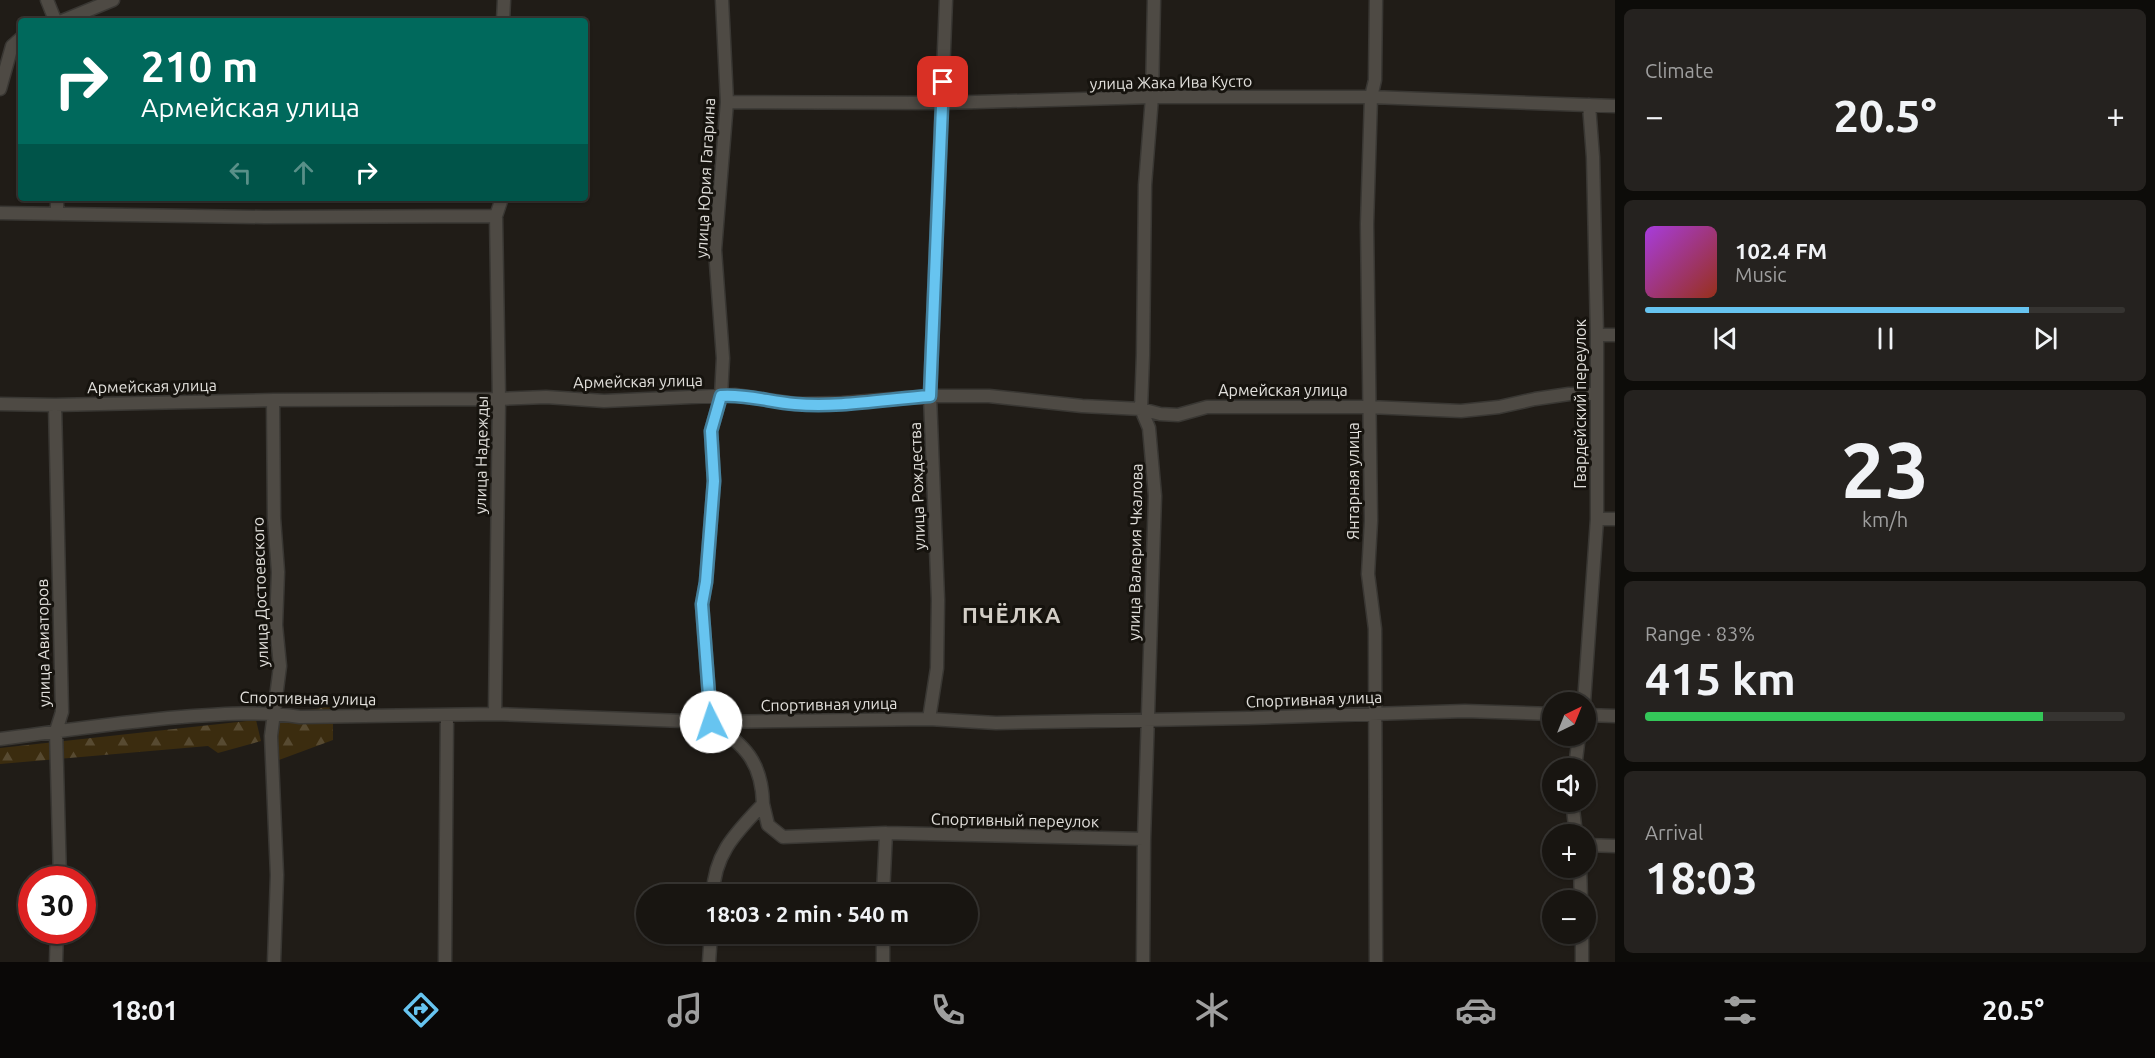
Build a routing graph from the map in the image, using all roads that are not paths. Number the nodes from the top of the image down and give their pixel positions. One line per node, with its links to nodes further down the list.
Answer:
1 (47, 0): 8 (street)
2 (114, 0): 9 (street)
3 (504, 0): 10 (street)
4 (722, 0): 15 (street, улица Юрия Гагарина)
5 (946, 0): 16 (street, улица Рождества)
6 (1154, 0): 13 (street, улица Валерия Чкалова)
7 (1376, 0): 14 (street, Янтарная улица)
8 (56, 18)
9 (65, 18)
10 (504, 18)
11 (18, 41): 12 (street)
12 (0, 89)
13 (1152, 97): 14 (street, улица Жака Ива Кусто); 16 (street, улица Жака Ива Кусто); 34 (street, улица Валерия Чкалова)
14 (1371, 97): 17 (street, улица Жака Ива Кусто); 33 (street, Янтарная улица)
15 (727, 102): 16 (street, улица Жака Ива Кусто); 27 (street, улица Юрия Гагарина)
16 (942, 103): 28 (street, улица Рождества)
17 (1589, 105): 18 (street, улица Жака Ива Кусто); 25 (street, Гвардейский переулок)
18 (1615, 106)
19 (57, 201): 22 (street)
20 (501, 201): 23 (street, улица Надежды)
21 (0, 213): 22 (street)
22 (57, 214): 23 (street)
23 (496, 216): 29 (street, улица Надежды)
24 (1615, 335): 25 (street)
25 (1597, 336): 26 (street, Гвардейский переулок)
26 (1596, 394): 33 (street, Армейская улица); 35 (street, Гвардейский переулок)
27 (721, 396): 28 (street, Армейская улица); 29 (street, Армейская улица); 47 (street, улица Юрия Гагарина)
28 (930, 396): 34 (street, Армейская улица); 45 (street, улица Рождества)
29 (499, 399): 30 (street, Армейская улица); 40 (street, улица Надежды)
30 (273, 400): 32 (street, Армейская улица); 38 (street, улица Достоевского)
31 (0, 404): 32 (street, Армейская улица)
32 (55, 405): 48 (street, улица Авиаторов)
33 (1369, 407): 34 (street, Армейская улица); 39 (street, Янтарная улица)
34 (1141, 409): 46 (street, улица Валерия Чкалова)
35 (1597, 519): 36 (street); 37 (street, Гвардейский переулок)
36 (1615, 519)
37 (1585, 692)
38 (274, 713): 42 (street, Спортивная улица); 48 (street, Спортивная улица); 63 (street, улица Достоевского)
39 (1376, 713): 41 (street, Спортивная улица); 46 (street, Спортивная улица); 68 (street, Янтарная улица)
40 (495, 714): 42 (street, Спортивная улица); 47 (street, Спортивная улица)
41 (1542, 714)
42 (447, 716): 64 (street)
43 (1596, 716): 44 (street)
44 (1615, 716)
45 (929, 719): 46 (street, Спортивная улица); 47 (street, Спортивная улица)
46 (1148, 720): 52 (street, улица Валерия Чкалова)
47 (711, 722): 50 (street)
48 (56, 731): 49 (street, Спортивная улица); 55 (street, улица Авиаторов)
49 (0, 739)
50 (763, 804): 51 (street, Спортивный переулок); 56 (street)
51 (886, 833): 52 (street, Спортивный переулок); 57 (street)
52 (1144, 839): 67 (street, улица Валерия Чкалова)
53 (1596, 845): 54 (street)
54 (1615, 846)
55 (60, 866)
56 (713, 884)
57 (883, 884)
58 (57, 944): 62 (street)
59 (710, 944): 65 (street)
60 (883, 944): 66 (street)
61 (1582, 944): 69 (street)
62 (56, 962)
63 (274, 962)
64 (446, 962)
65 (709, 962)
66 (883, 962)
67 (1143, 962)
68 (1376, 962)
69 (1582, 962)

